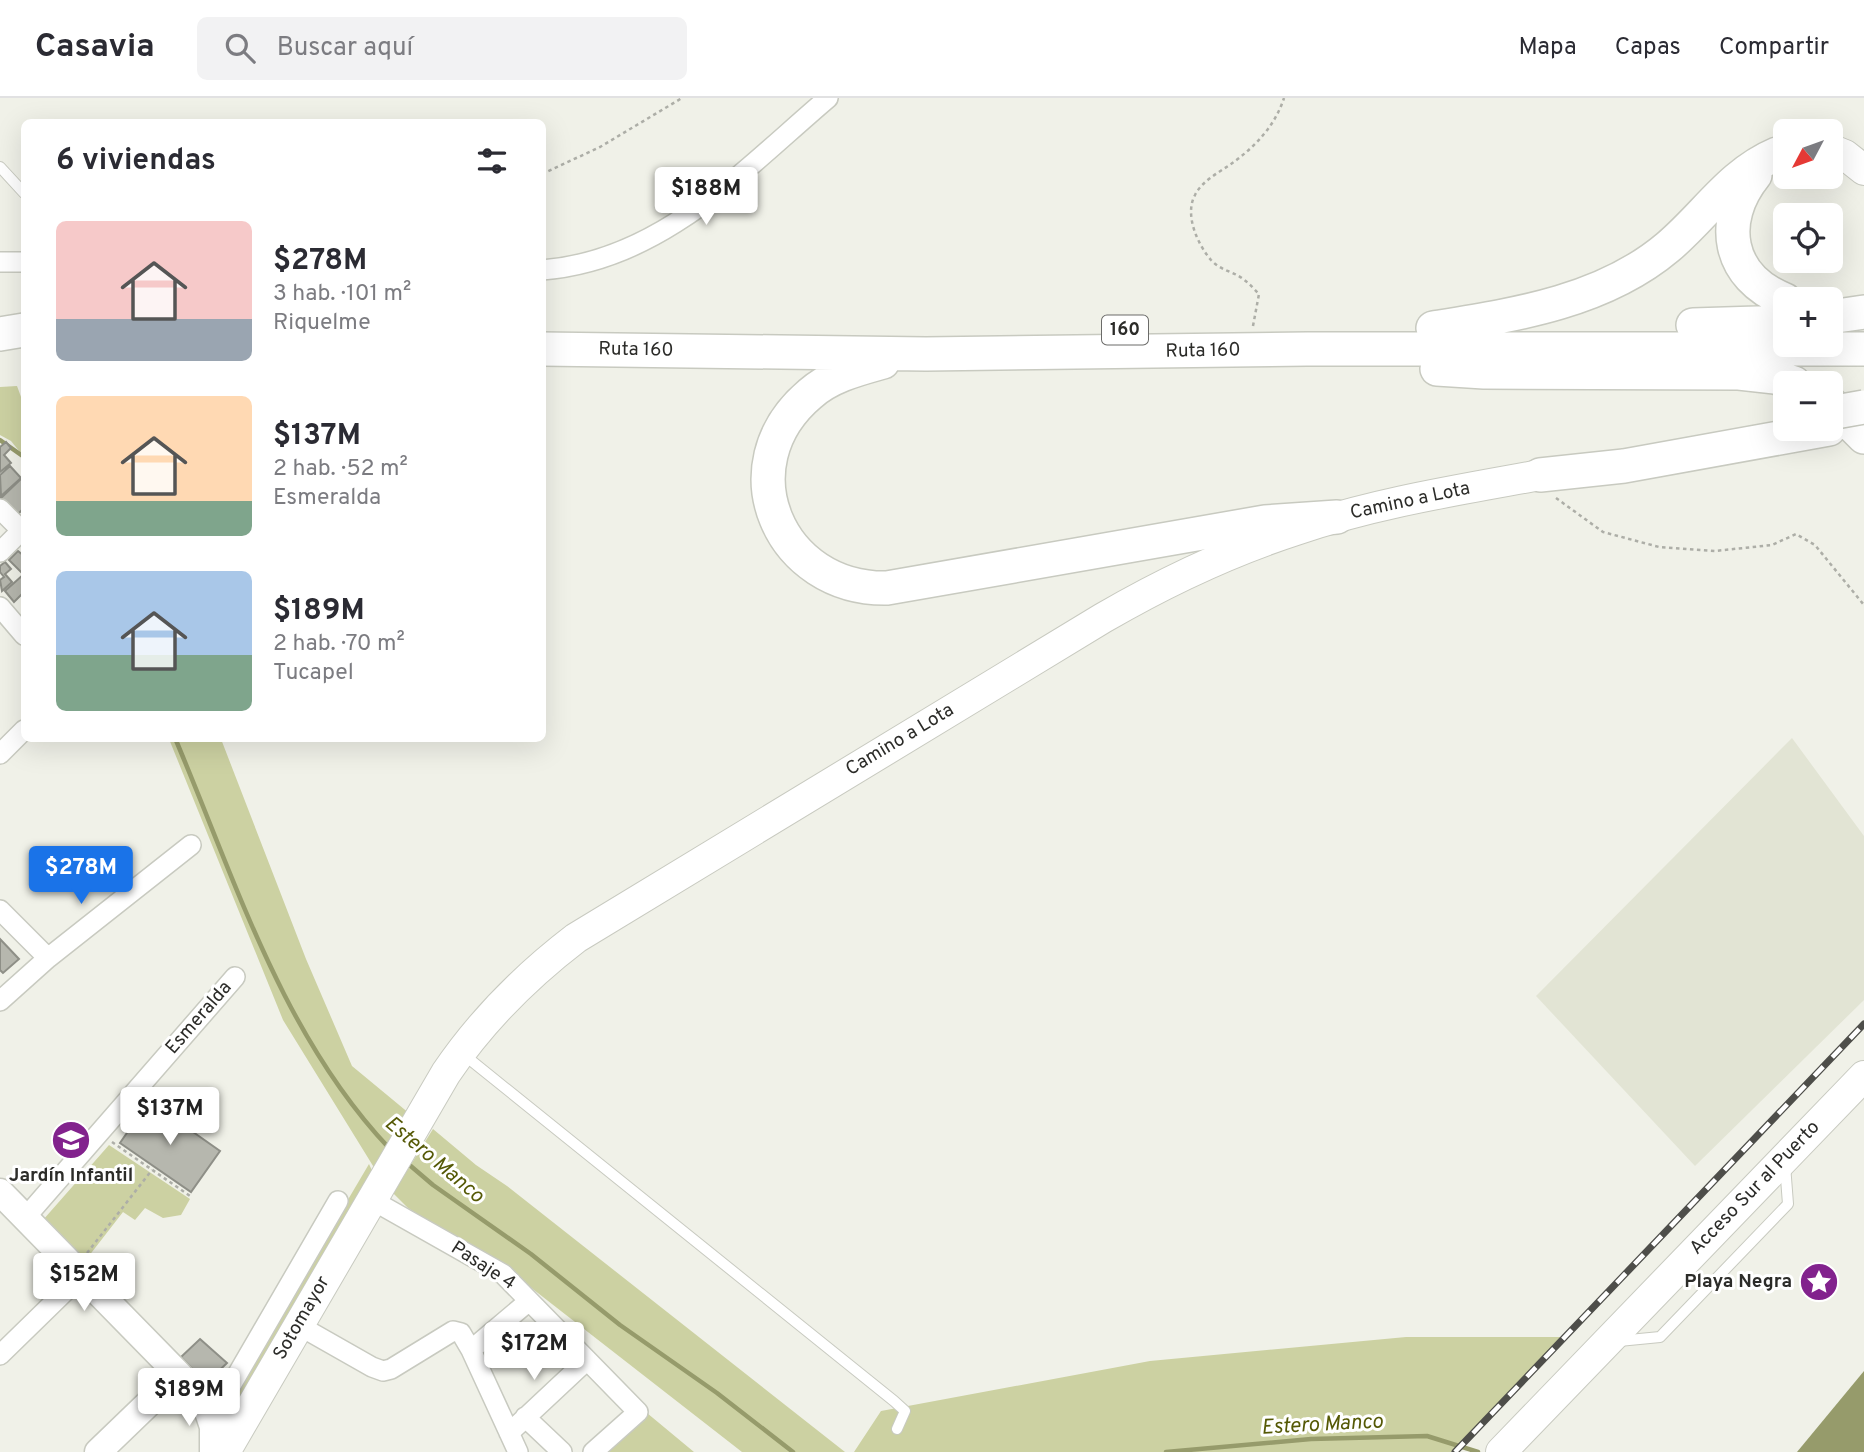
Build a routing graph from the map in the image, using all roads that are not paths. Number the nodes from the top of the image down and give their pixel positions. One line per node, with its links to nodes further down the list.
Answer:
1 (828, 98): 10 (street)
2 (1843, 154): 6 (main road)
3 (1773, 157): 16 (highway)
4 (1773, 160): 11 (highway)
5 (0, 167): 7 (lane)
6 (1864, 170)
7 (21, 191)
8 (0, 262): 9 (street)
9 (21, 262)
10 (546, 270)
11 (1773, 294)
12 (1843, 310): 13 (highway)
13 (1864, 312): 14 (highway)
14 (1843, 315)
15 (1773, 322): 16 (highway, Ruta 160 / 160)
16 (1433, 328): 17 (highway, Ruta 160 / 160)
17 (546, 329)
18 (546, 349): 21 (highway, Ruta 160 / 160)
19 (1307, 349): 20 (highway, Ruta 160 / 160); 21 (highway, Ruta 160 / 160); 22 (highway)
20 (1864, 349)
21 (926, 354): 29 (highway)
22 (1773, 377)
23 (1864, 407): 24 (highway, bridge)
24 (1843, 422)
25 (1773, 424): 27 (highway)
26 (1773, 436): 27 (highway)
27 (1540, 475): 29 (main road, Camino a Lota)
28 (0, 509): 30 (street)
29 (1337, 517): 42 (main road, Camino a Lota)
30 (21, 527)
31 (21, 531): 32 (street)
32 (0, 552)
33 (0, 607): 34 (street)
34 (21, 632)
35 (21, 733): 36 (street)
36 (0, 754)
37 (191, 845): 39 (street)
38 (0, 910): 39 (street)
39 (48, 958): 41 (street)
40 (235, 977): 47 (street, Esmeralda)
41 (0, 1001)
42 (460, 1051): 45 (main road, Camino a Lota); 57 (lane)
43 (1864, 1076): 65 (main road, Acceso Sur al Puerto)
44 (0, 1192): 47 (street)
45 (376, 1193): 49 (street, Pasaje 4); 50 (main road, Sotomayor)
46 (338, 1201): 55 (street, Sotomayor)
47 (25, 1217): 48 (street)
48 (78, 1273): 52 (street); 54 (street)
49 (529, 1300): 51 (street); 53 (street, Pasaje 4)
50 (298, 1325): 51 (street); 55 (main road, Sotomayor)
51 (471, 1350): 58 (street)
52 (0, 1355)
53 (586, 1362): 56 (street); 64 (street, Pasaje 4)
54 (178, 1375): 55 (street); 59 (street)
55 (222, 1409): 60 (street); 61 (main road, Sotomayor)
56 (526, 1417): 58 (street); 63 (street)
57 (897, 1429)
58 (509, 1433): 62 (street)
59 (97, 1452)
60 (213, 1452)
61 (225, 1452)
62 (519, 1452)
63 (562, 1452)
64 (593, 1452)
65 (1501, 1452)

